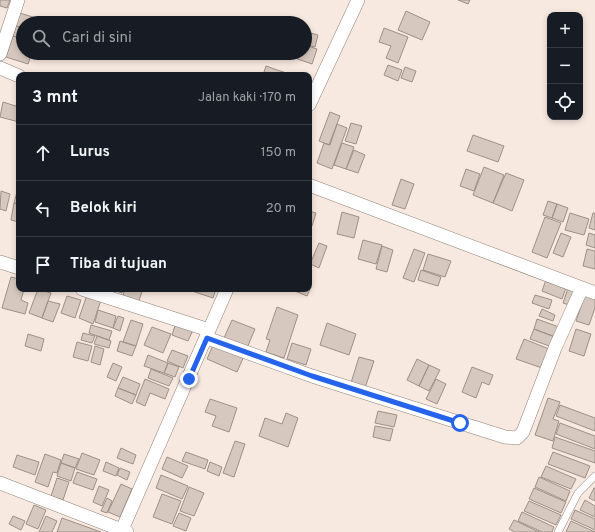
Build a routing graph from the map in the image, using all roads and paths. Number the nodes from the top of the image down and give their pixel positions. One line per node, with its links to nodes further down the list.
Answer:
1 (18, 0): 3 (street)
2 (358, 0): 6 (street)
3 (0, 54)
4 (0, 68): 5 (street)
5 (16, 75)
6 (312, 99)
7 (312, 186): 10 (street)
8 (0, 262): 9 (street)
9 (16, 267)
10 (582, 288): 13 (street); 14 (street)
11 (90, 292): 14 (street)
12 (226, 292): 14 (street)
13 (595, 293)
14 (208, 334): 17 (street)
15 (595, 476): 18 (lane)
16 (0, 483): 17 (street)
17 (123, 531)
18 (558, 532)

